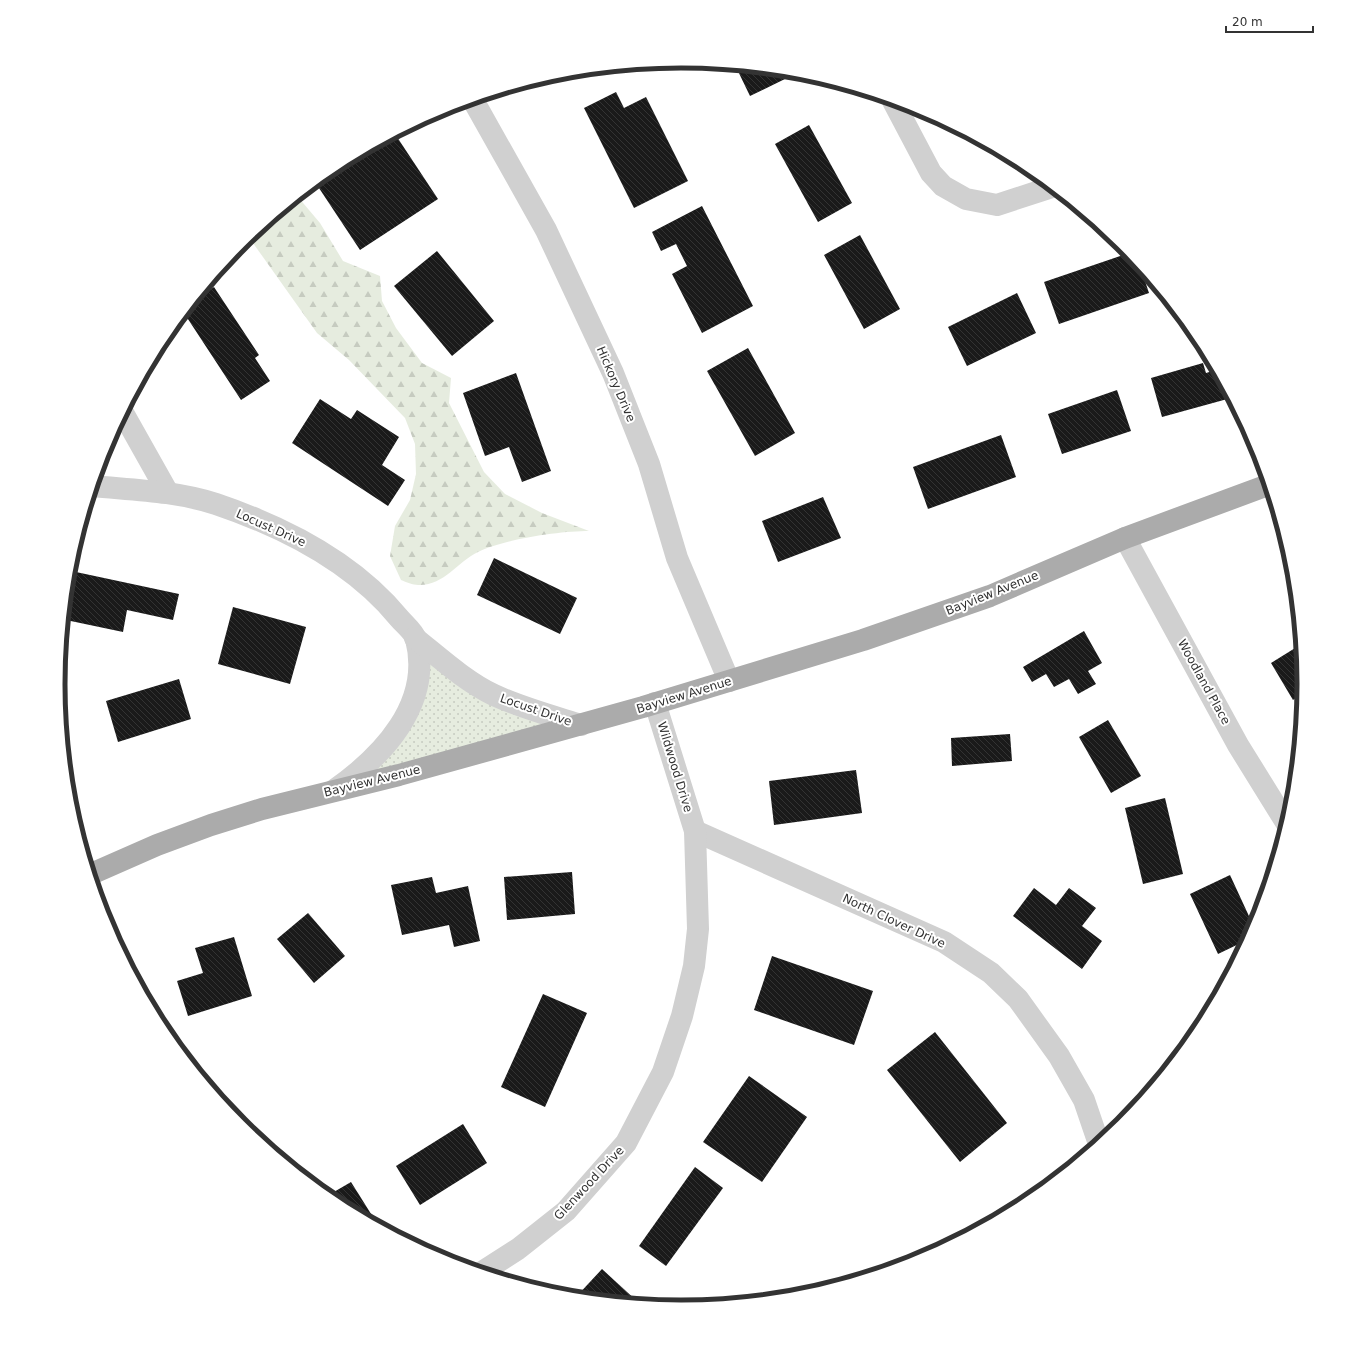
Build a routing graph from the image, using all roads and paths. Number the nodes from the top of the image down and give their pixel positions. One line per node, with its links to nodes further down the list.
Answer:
1 (475, 104): 10 (street, Hickory Drive)
2 (896, 107): 3 (street)
3 (1046, 189)
4 (126, 418): 7 (street)
5 (98, 486): 7 (street, Locust Drive)
6 (1264, 486): 8 (main road, Bayview Avenue)
7 (168, 493): 9 (street, Locust Drive)
8 (1125, 538): 10 (main road, Bayview Avenue); 14 (street, Woodland Place)
9 (415, 638): 12 (street, Locust Drive); 13 (street)
10 (729, 681): 11 (main road, Bayview Avenue)
11 (655, 703): 12 (main road, Bayview Avenue); 15 (street, Wildwood Drive)
12 (581, 725): 13 (main road, Bayview Avenue)
13 (332, 791): 16 (main road, Bayview Avenue)
14 (1282, 816)
15 (695, 831): 17 (street, North Clover Drive); 18 (street, Glenwood Drive)
16 (95, 872)
17 (1097, 1139)
18 (487, 1269)

